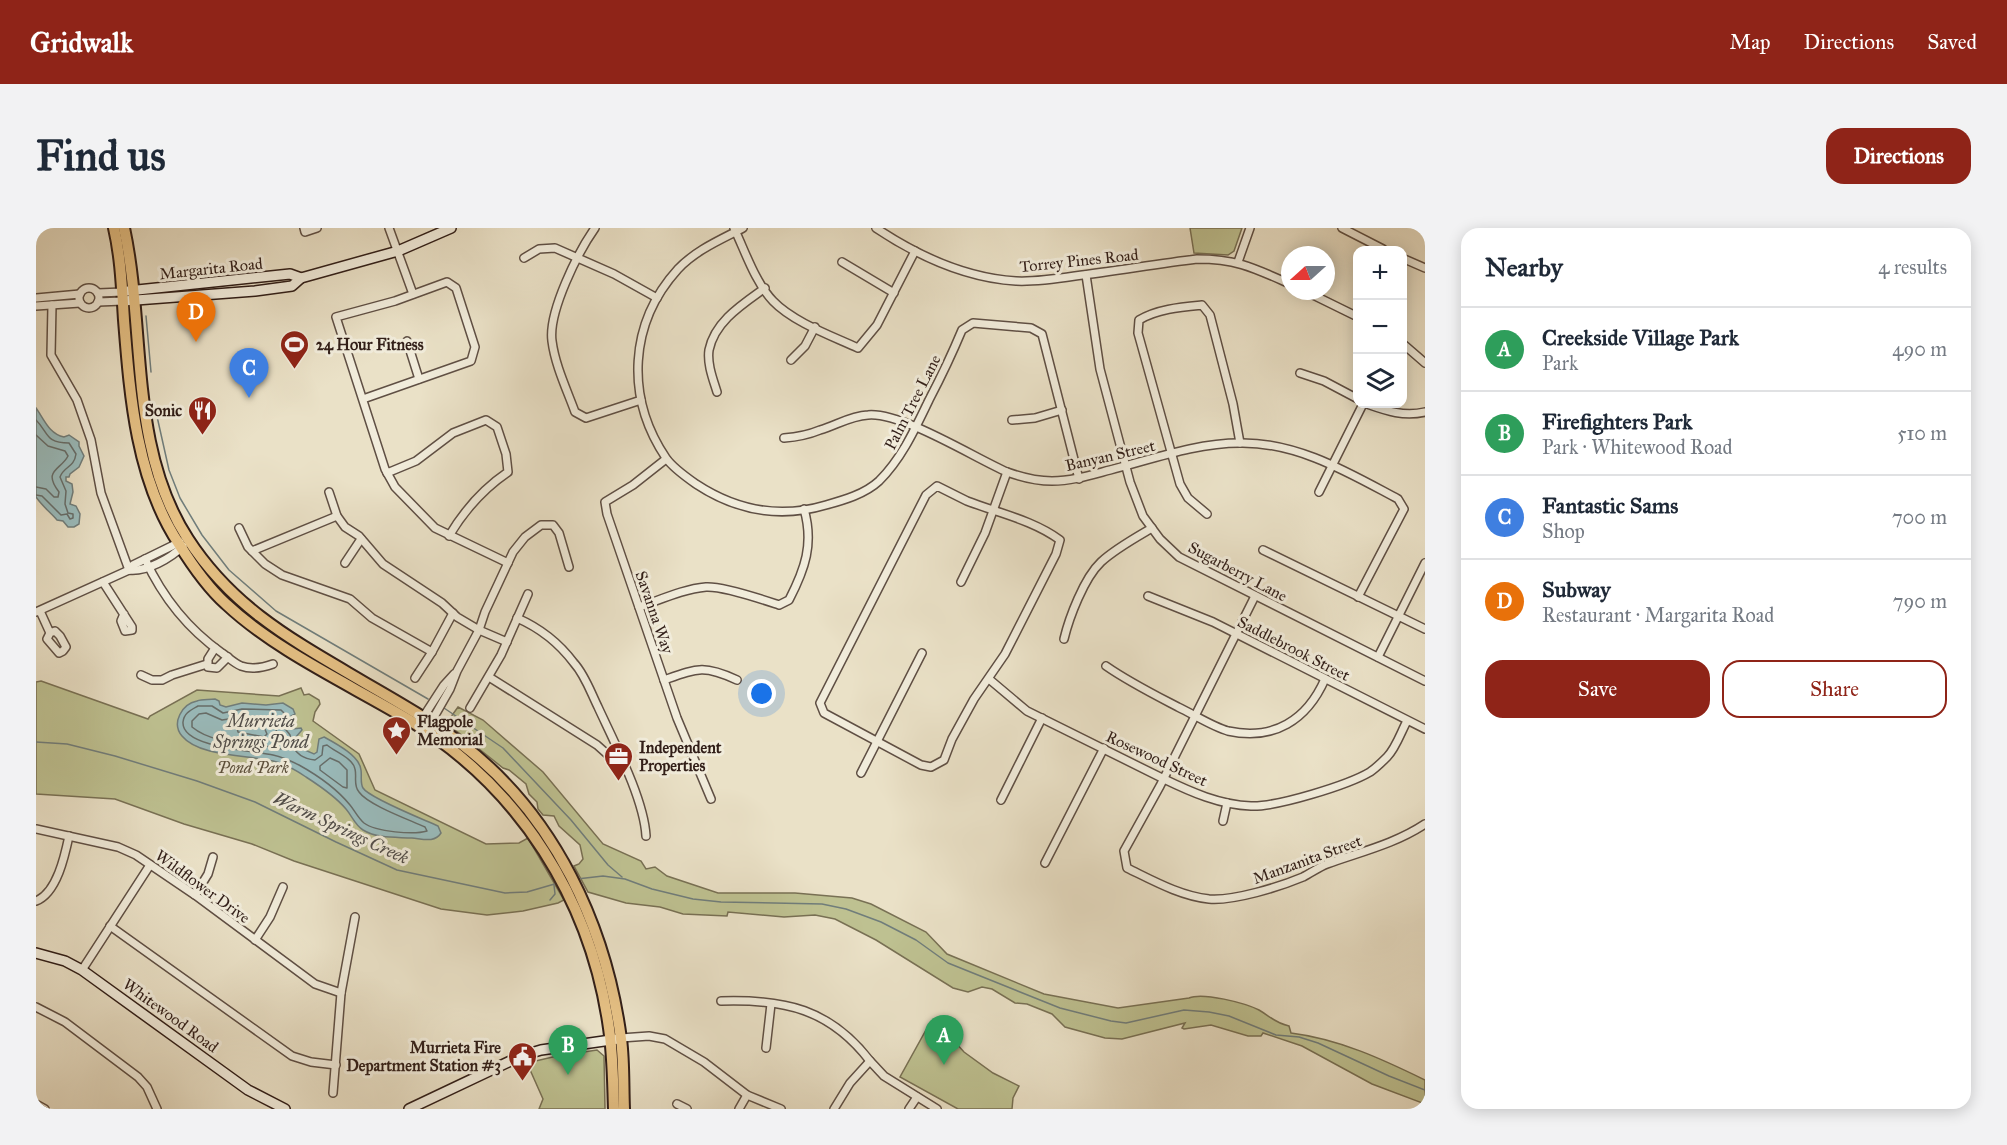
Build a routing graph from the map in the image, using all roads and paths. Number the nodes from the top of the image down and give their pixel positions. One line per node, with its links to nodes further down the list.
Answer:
1 (114, 228): 31 (main road)
2 (124, 228): 31 (main road)
3 (317, 228): 11 (street)
4 (389, 228): 13 (street)
5 (451, 228): 13 (main road, Margarita Road)
6 (595, 228): 15 (street)
7 (876, 228): 14 (street, Torrey Pines Road)
8 (1250, 228): 19 (street)
9 (1342, 228): 12 (street)
10 (738, 229): 25 (street); 33 (street, Palm Tree Lane)
11 (304, 230)
12 (1377, 246)
13 (398, 251): 22 (main road, Margarita Road); 30 (street)
14 (915, 251): 21 (street, Torrey Pines Road); 27 (street)
15 (578, 257): 16 (street); 33 (street); 50 (street)
16 (524, 258)
17 (1407, 260): 20 (street)
18 (842, 262): 27 (street)
19 (1238, 262): 21 (street, Torrey Pines Road); 24 (street, Torrey Pines Road)
20 (1425, 268)
21 (1086, 275): 62 (street, Sugarberry Lane)
22 (301, 278): 23 (main road, Margarita Road); 29 (main road, Margarita Road)
23 (260, 279): 29 (main road); 31 (main road, Margarita Road)
24 (1281, 280)
25 (765, 288): 40 (street); 47 (street)
26 (98, 293): 28 (street); 31 (street); 35 (street)
27 (894, 293): 40 (street)
28 (80, 294): 32 (street); 36 (street)
29 (231, 294): 31 (main road, Margarita Road)
30 (413, 294): 46 (street); 49 (street)
31 (128, 296): 35 (street); 76 (main road)
32 (36, 298)
33 (657, 298): 50 (street, Palm Tree Lane)
34 (1323, 300): 39 (street)
35 (98, 302): 36 (street)
36 (80, 303): 37 (street)
37 (52, 305): 38 (street); 84 (street)
38 (36, 306)
39 (1353, 315)
40 (815, 327): 43 (street)
41 (407, 342): 46 (street)
42 (1407, 347): 44 (street)
43 (791, 360)
44 (1425, 363)
45 (1300, 373): 48 (street)
46 (419, 379): 49 (street)
47 (717, 392)
48 (1353, 396)
49 (363, 399): 64 (street)
50 (641, 400): 60 (street, Palm Tree Lane)
51 (1363, 408): 61 (street)
52 (1378, 408): 54 (street)
53 (1062, 410): 55 (street); 56 (street, Palm Tree Lane); 65 (street)
54 (1425, 412)
55 (1012, 420)
56 (916, 428): 57 (street, Banyan Street); 63 (street, Banyan Street); 68 (street, Palm Tree Lane)
57 (784, 438)
58 (1240, 443): 59 (street, Banyan Street); 59 (street); 61 (street, Banyan Street)
59 (1171, 455): 62 (street, Banyan Street); 70 (street)
60 (666, 459): 68 (street, Palm Tree Lane); 91 (street, Savanna Way)
61 (1331, 465): 67 (street); 90 (street, Banyan Street)
62 (1127, 466): 65 (street, Banyan Street); 73 (street, Sugarberry Lane)
63 (1007, 472): 65 (street, Banyan Street); 69 (street)
64 (387, 473): 74 (street); 74 (street)
65 (1079, 479)
66 (329, 492): 71 (street)
67 (1319, 492)
68 (804, 509): 91 (street)
69 (994, 509): 86 (street); 114 (street); 125 (street)
70 (1207, 514)
71 (337, 516): 75 (street); 78 (street)
72 (239, 528): 78 (street)
73 (1152, 528): 89 (street, Sugarberry Lane); 101 (street)
74 (449, 536): 81 (street)
75 (361, 539): 80 (street); 93 (street)
76 (182, 543): 79 (street); 123 (main road)
77 (1263, 550): 90 (street)
78 (252, 551): 104 (street)
79 (147, 563): 84 (street); 103 (street)
80 (345, 563)
81 (508, 563): 83 (street); 98 (street)
82 (1425, 563): 95 (street)
83 (569, 567)
84 (129, 570): 85 (street)
85 (103, 582): 92 (street); 94 (street)
86 (961, 582)
87 (528, 594): 96 (street)
88 (1148, 596): 100 (street, Saddlebrook Street)
89 (1255, 596): 100 (street); 107 (street, Sugarberry Lane)
90 (1358, 597): 95 (street)
91 (639, 607): 116 (street, Savanna Way)
92 (38, 612): 99 (street)
93 (453, 613): 98 (street); 104 (street)
94 (124, 614)
95 (1398, 616): 97 (street); 107 (street)
96 (517, 618): 102 (street); 127 (street)
97 (1425, 629)
98 (479, 630): 102 (street); 123 (street)
99 (50, 633)
100 (1236, 634): 115 (street, Saddlebrook Street); 120 (street)
101 (1064, 639)
102 (507, 642): 112 (street)
103 (215, 648): 106 (street); 109 (street)
104 (432, 652): 113 (street)
105 (922, 653): 125 (street)
106 (228, 657): 108 (street); 109 (street)
107 (1378, 657): 118 (street, Sugarberry Lane)
108 (273, 663)
109 (207, 664): 111 (street)
110 (1106, 666): 120 (street)
111 (141, 675)
112 (489, 677): 119 (street); 127 (street)
113 (415, 678)
114 (989, 679): 121 (street, Rosewood Street); 125 (street)
115 (1325, 679): 120 (street); 122 (street, Saddlebrook Street)
116 (664, 680): 117 (street); 130 (street, Savanna Way)
117 (737, 680)
118 (1425, 681)
119 (470, 708)
120 (1196, 715): 129 (street)
121 (1042, 718): 126 (street, Rosewood Street); 131 (street)
122 (1407, 721): 124 (street, Saddlebrook Street); 132 (street, Rosewood Street)
123 (424, 724): 153 (main road)
124 (1425, 729)
125 (877, 741): 128 (street)
126 (1104, 748): 129 (street, Rosewood Street); 139 (street)
127 (627, 772): 137 (street)
128 (861, 773)
129 (1164, 779): 132 (street, Rosewood Street); 134 (street, Manzanita Street)
130 (711, 799)
131 (1001, 800)
132 (1227, 803): 133 (street)
133 (1223, 821)
134 (1425, 824)
135 (36, 829): 136 (street, Wildflower Drive)
136 (69, 836): 140 (street, Wildflower Drive); 143 (street)
137 (646, 836)
138 (213, 857): 142 (street)
139 (1046, 863)
140 (150, 865): 142 (street, Wildflower Drive); 145 (street)
141 (283, 887): 146 (street)
142 (195, 895): 146 (street, Wildflower Drive)
143 (36, 901)
144 (355, 917): 149 (street)
145 (110, 926): 148 (street); 156 (street)
146 (255, 940): 149 (street, Wildflower Drive)
147 (36, 953): 148 (main road, Whitewood Road)
148 (82, 970): 164 (main road, Whitewood Road)
149 (341, 993): 156 (street)
150 (721, 1001): 151 (street)
151 (771, 1004): 154 (street); 155 (street)
152 (36, 1007): 163 (street)
153 (616, 1039): 158 (street); 165 (main road); 166 (main road); 167 (main road)
154 (766, 1048)
155 (870, 1061): 159 (street); 171 (street)
156 (336, 1065): 157 (street)
157 (333, 1093)
158 (747, 1095): 169 (street); 170 (street)
159 (917, 1096): 172 (street); 173 (street)
160 (36, 1104): 162 (street)
161 (677, 1104): 168 (street)
162 (45, 1109)
163 (158, 1109)
164 (285, 1109)
165 (409, 1109)
166 (614, 1109)
167 (624, 1109)
168 (687, 1109)
169 (739, 1109)
170 (781, 1109)
171 (834, 1109)
172 (909, 1109)
173 (937, 1109)

